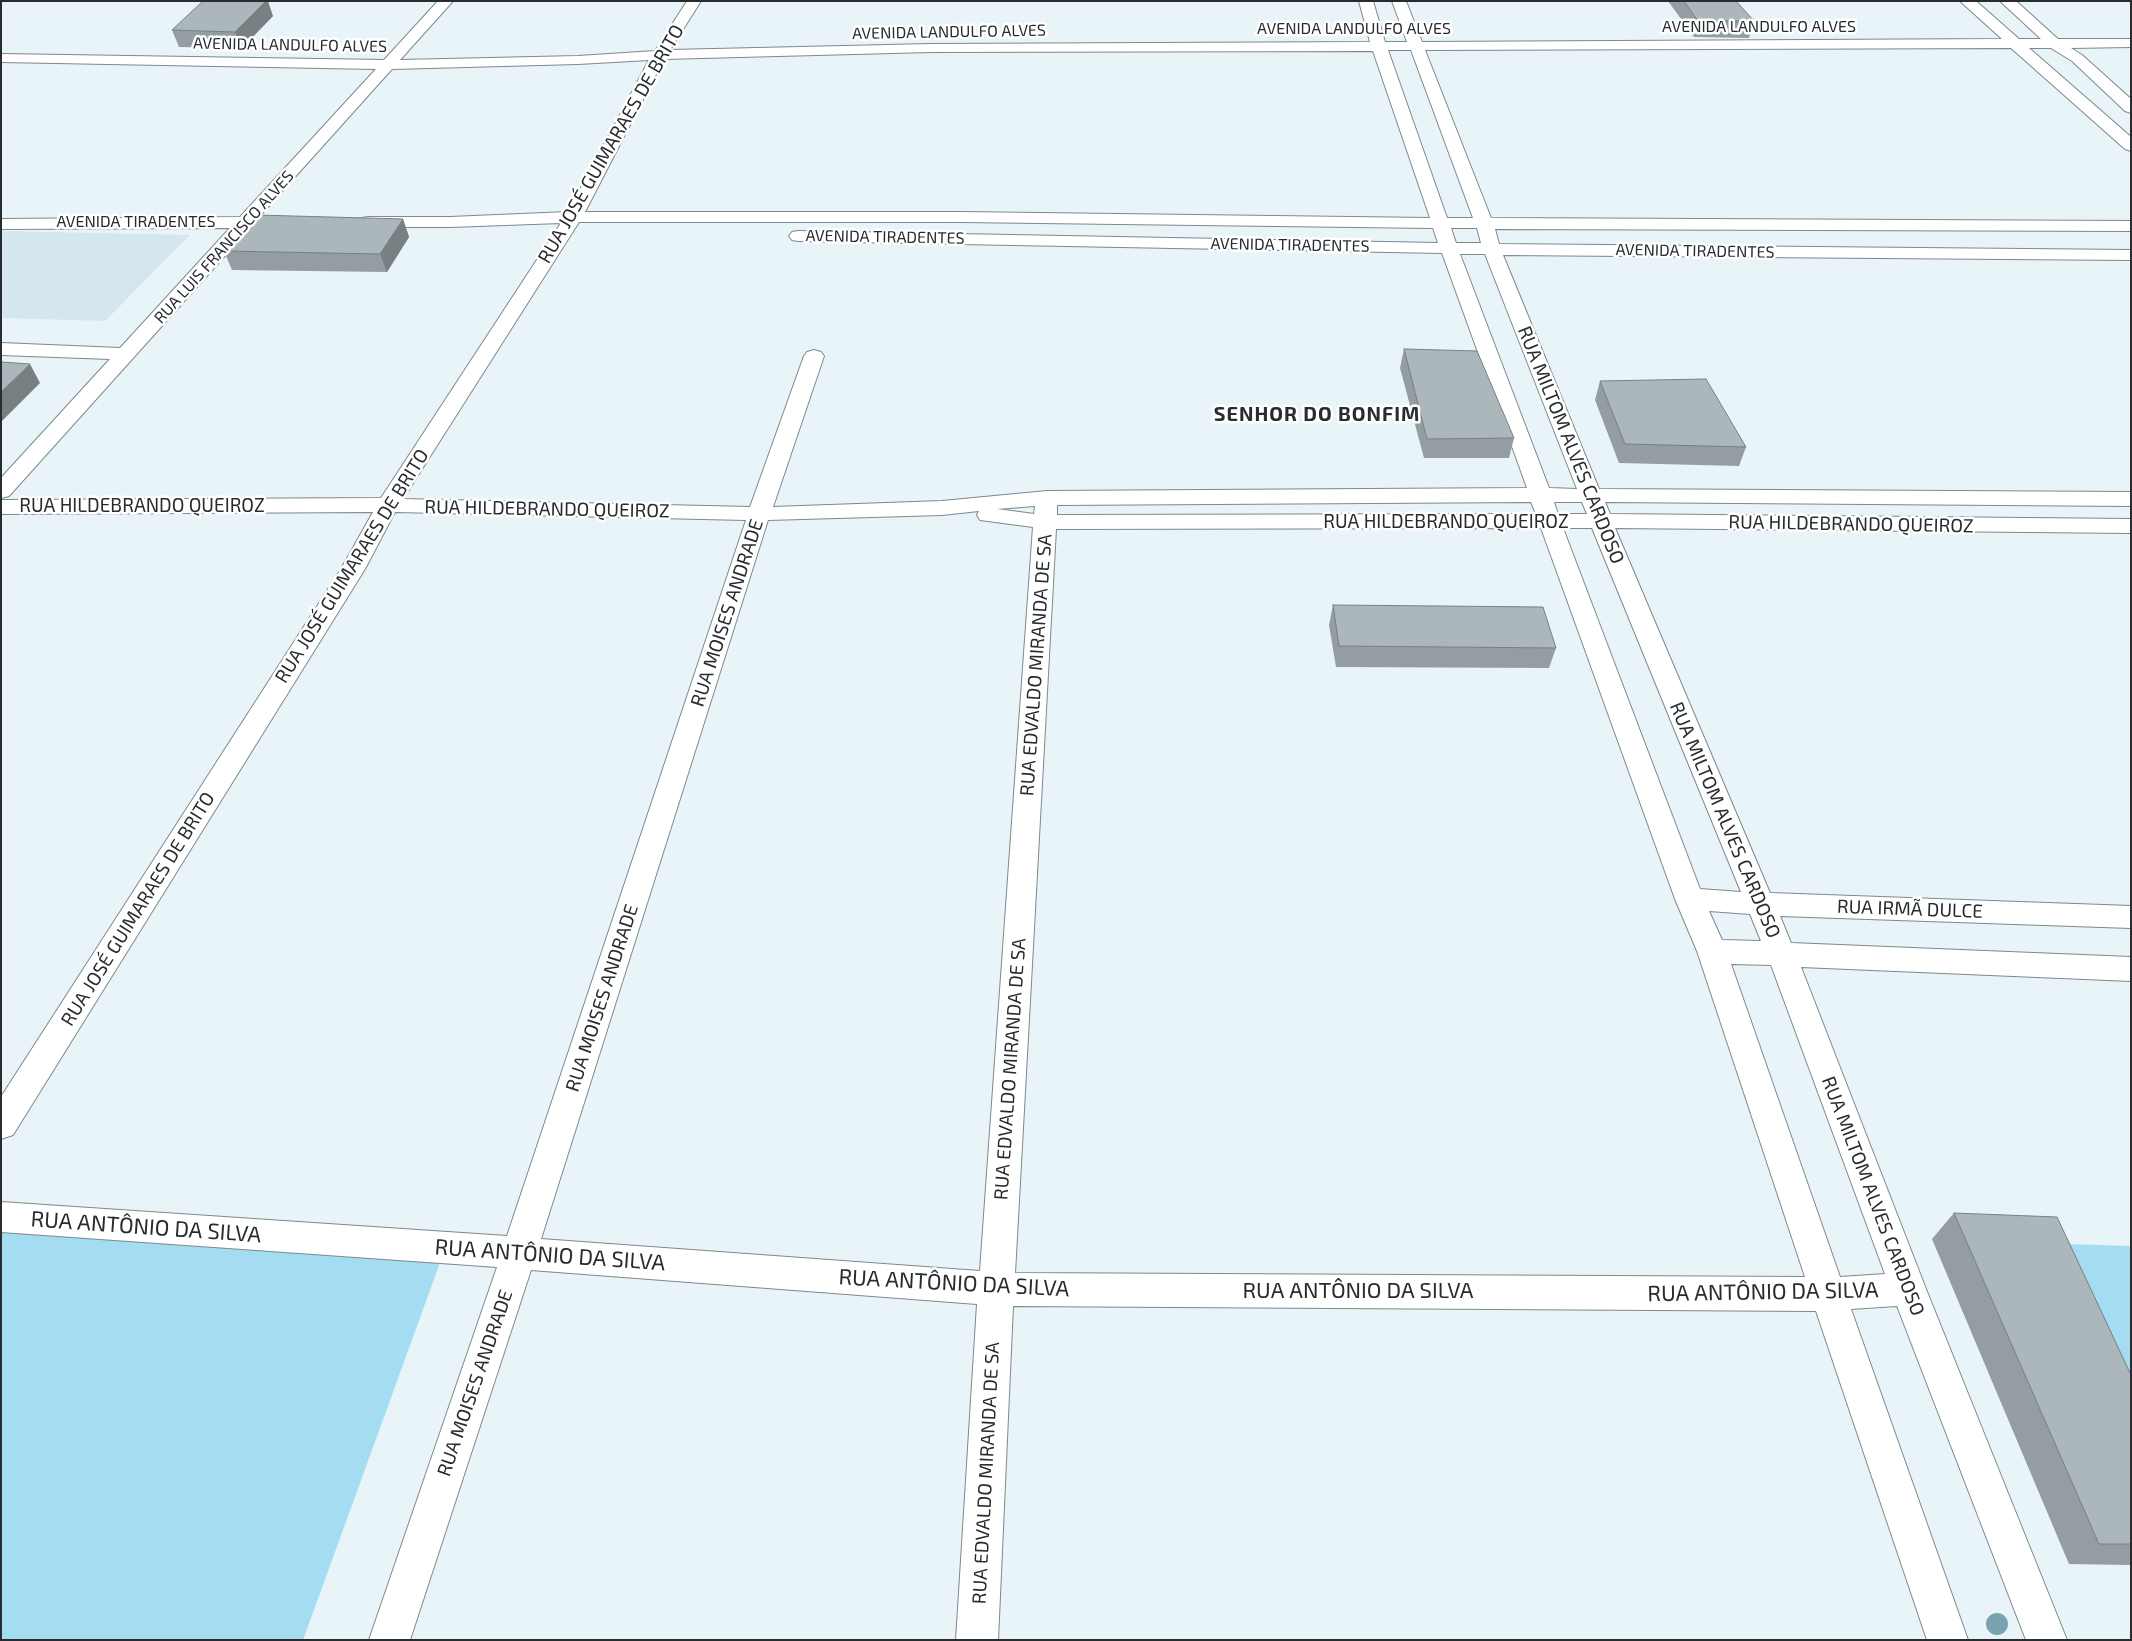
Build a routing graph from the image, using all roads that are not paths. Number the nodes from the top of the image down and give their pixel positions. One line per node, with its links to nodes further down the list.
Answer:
1 (446, 1): 20 (street, RUA LUIS FRANCISCO ALVES)
2 (694, 1): 16 (street, RUA JOSÉ GUIMARAES DE BRITO)
3 (1366, 1): 11 (street)
4 (1399, 1): 12 (street, RUA MILTOM ALVES CARDOSO)
5 (1967, 1): 8 (street)
6 (2007, 1): 9 (street)
7 (2131, 43): 9 (street, AVENIDA LANDULFO ALVES)
8 (2016, 44): 9 (street, AVENIDA LANDULFO ALVES); 12 (street, AVENIDA LANDULFO ALVES); 18 (street)
9 (2055, 44): 14 (street)
10 (929, 55): 11 (street, AVENIDA LANDULFO ALVES); 16 (street, AVENIDA LANDULFO ALVES); 19 (street, AVENIDA LANDULFO ALVES)
11 (1377, 57): 12 (street, AVENIDA LANDULFO ALVES); 32 (street)
12 (1425, 57): 27 (street, RUA MILTOM ALVES CARDOSO)
13 (1, 58): 20 (street, AVENIDA LANDULFO ALVES)
14 (2077, 58): 15 (street); 18 (street); 21 (street)
15 (2095, 58)
16 (658, 59): 20 (street, AVENIDA LANDULFO ALVES); 29 (street, RUA JOSÉ GUIMARAES DE BRITO)
17 (2015, 60): 18 (street)
18 (2034, 60): 22 (street)
19 (1097, 62)
20 (389, 65): 24 (street, RUA LUIS FRANCISCO ALVES)
21 (2131, 108)
22 (2131, 146)
23 (962, 217): 29 (street, AVENIDA TIRADENTES); 32 (street, AVENIDA TIRADENTES); 34 (street)
24 (248, 222): 25 (street, AVENIDA TIRADENTES); 28 (street, AVENIDA TIRADENTES); 38 (street, RUA LUIS FRANCISCO ALVES)
25 (305, 222)
26 (354, 222): 29 (street, AVENIDA TIRADENTES)
27 (1484, 223): 30 (street, AVENIDA TIRADENTES); 32 (street, AVENIDA TIRADENTES); 35 (street, RUA MILTOM ALVES CARDOSO)
28 (1, 224)
29 (568, 225): 31 (street, AVENIDA TIRADENTES); 45 (street, RUA JOSÉ GUIMARAES DE BRITO)
30 (2131, 226)
31 (681, 234)
32 (1445, 235): 34 (street, AVENIDA TIRADENTES); 35 (street, AVENIDA TIRADENTES); 41 (street)
33 (780, 236): 34 (street, AVENIDA TIRADENTES)
34 (958, 238)
35 (1492, 249): 36 (street, AVENIDA TIRADENTES); 42 (street, RUA MILTOM ALVES CARDOSO)
36 (2131, 255)
37 (1, 349): 38 (street)
38 (127, 354): 40 (street, RUA LUIS FRANCISCO ALVES)
39 (814, 356): 48 (street, RUA MOISES ANDRADE)
40 (1, 491)
41 (1540, 495): 42 (street, RUA HILDEBRANDO QUEIROZ); 47 (street, RUA HILDEBRANDO QUEIROZ); 49 (street)
42 (1590, 495): 43 (street, RUA HILDEBRANDO QUEIROZ); 50 (street, RUA MILTOM ALVES CARDOSO)
43 (1877, 499): 44 (street, RUA HILDEBRANDO QUEIROZ); 51 (street)
44 (2131, 499)
45 (388, 505): 46 (street, RUA HILDEBRANDO QUEIROZ); 48 (street, RUA HILDEBRANDO QUEIROZ); 59 (street, RUA JOSÉ GUIMARAES DE BRITO)
46 (1, 507)
47 (1046, 510): 48 (street, RUA HILDEBRANDO QUEIROZ); 49 (street, RUA HILDEBRANDO QUEIROZ); 62 (street, RUA EDVALDO MIRANDA DE SA)
48 (759, 514): 61 (street, RUA MOISES ANDRADE)
49 (1551, 521): 50 (street, RUA HILDEBRANDO QUEIROZ); 53 (street)
50 (1600, 522): 51 (street, RUA HILDEBRANDO QUEIROZ); 54 (street, RUA MILTOM ALVES CARDOSO)
51 (1893, 525): 52 (street, RUA HILDEBRANDO QUEIROZ)
52 (2131, 526)
53 (1689, 899): 54 (street, RUA IRMÃ DULCE); 56 (street)
54 (1760, 904): 55 (street, RUA IRMÃ DULCE); 57 (street, RUA MILTOM ALVES CARDOSO)
55 (2131, 917)
56 (1712, 952): 57 (street); 64 (street)
57 (1782, 956): 58 (street); 63 (street, RUA MILTOM ALVES CARDOSO)
58 (2131, 969)
59 (1, 1125)
60 (1, 1217): 61 (street, RUA ANTÔNIO DA SILVA)
61 (519, 1253): 62 (street, RUA ANTÔNIO DA SILVA); 65 (street, RUA MOISES ANDRADE)
62 (996, 1289): 64 (street, RUA ANTÔNIO DA SILVA); 66 (street, RUA EDVALDO MIRANDA DE SA)
63 (1908, 1289): 64 (street, RUA ANTÔNIO DA SILVA); 68 (street, RUA MILTOM ALVES CARDOSO)
64 (1828, 1294): 67 (street)
65 (389, 1640)
66 (977, 1640)
67 (1948, 1640)
68 (2047, 1640)

